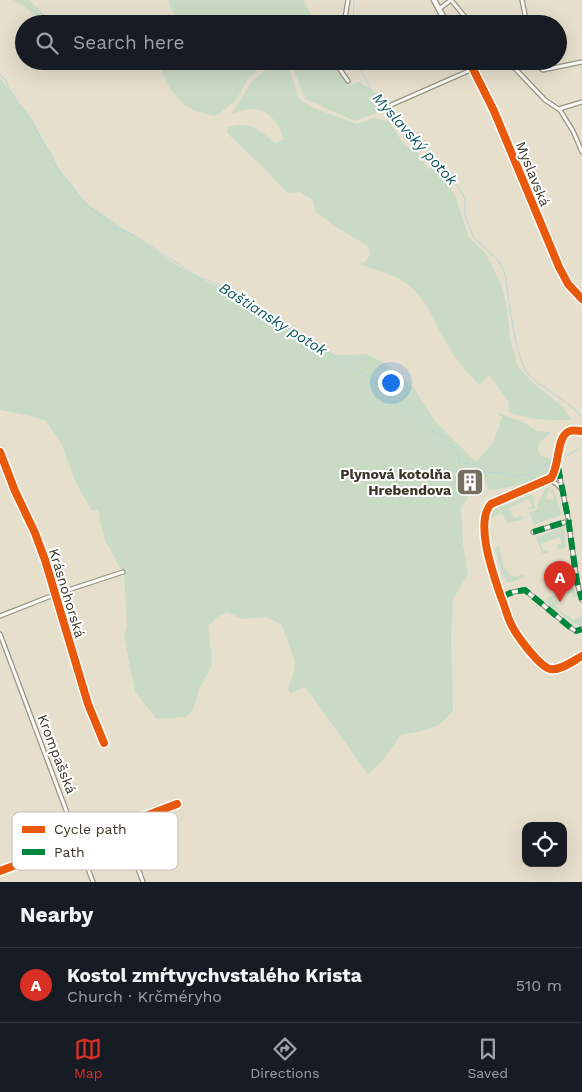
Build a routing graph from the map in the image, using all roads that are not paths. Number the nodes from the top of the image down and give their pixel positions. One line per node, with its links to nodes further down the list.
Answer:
1 (348, 0): 6 (street)
2 (434, 0): 5 (street)
3 (451, 0): 5 (street); 8 (street)
4 (522, 0): 9 (street)
5 (439, 9): 7 (street)
6 (346, 15)
7 (442, 15)
8 (464, 15)
9 (526, 15)
10 (582, 62): 11 (street)
11 (567, 65)
12 (340, 70): 16 (street)
13 (471, 70): 18 (street)
14 (474, 70): 21 (street, Myslavská)
15 (517, 70): 19 (street)
16 (348, 81)
17 (582, 102): 19 (street)
18 (391, 105)
19 (559, 109): 20 (street)
20 (582, 152)
21 (580, 297)
22 (582, 430): 24 (street)
23 (0, 452): 30 (street, Krásnohorská)
24 (557, 466): 25 (street); 26 (street)
25 (550, 480): 26 (street); 31 (street)
26 (562, 490): 27 (street)
27 (569, 521): 28 (street); 32 (street)
28 (533, 532)
29 (123, 572): 30 (street)
30 (56, 594): 33 (street); 37 (street, Krásnohorská)
31 (501, 597): 34 (street); 36 (street)
32 (582, 600)
33 (0, 616)
34 (582, 629)
35 (0, 634): 39 (street, Krompašská)
36 (582, 656)
37 (104, 743)
38 (176, 804): 40 (street)
39 (67, 812)
40 (155, 812)
41 (12, 866): 44 (street)
42 (89, 870): 45 (street, Krompašská)
43 (139, 870): 46 (street)
44 (0, 871)
45 (93, 882)
46 (143, 882)

